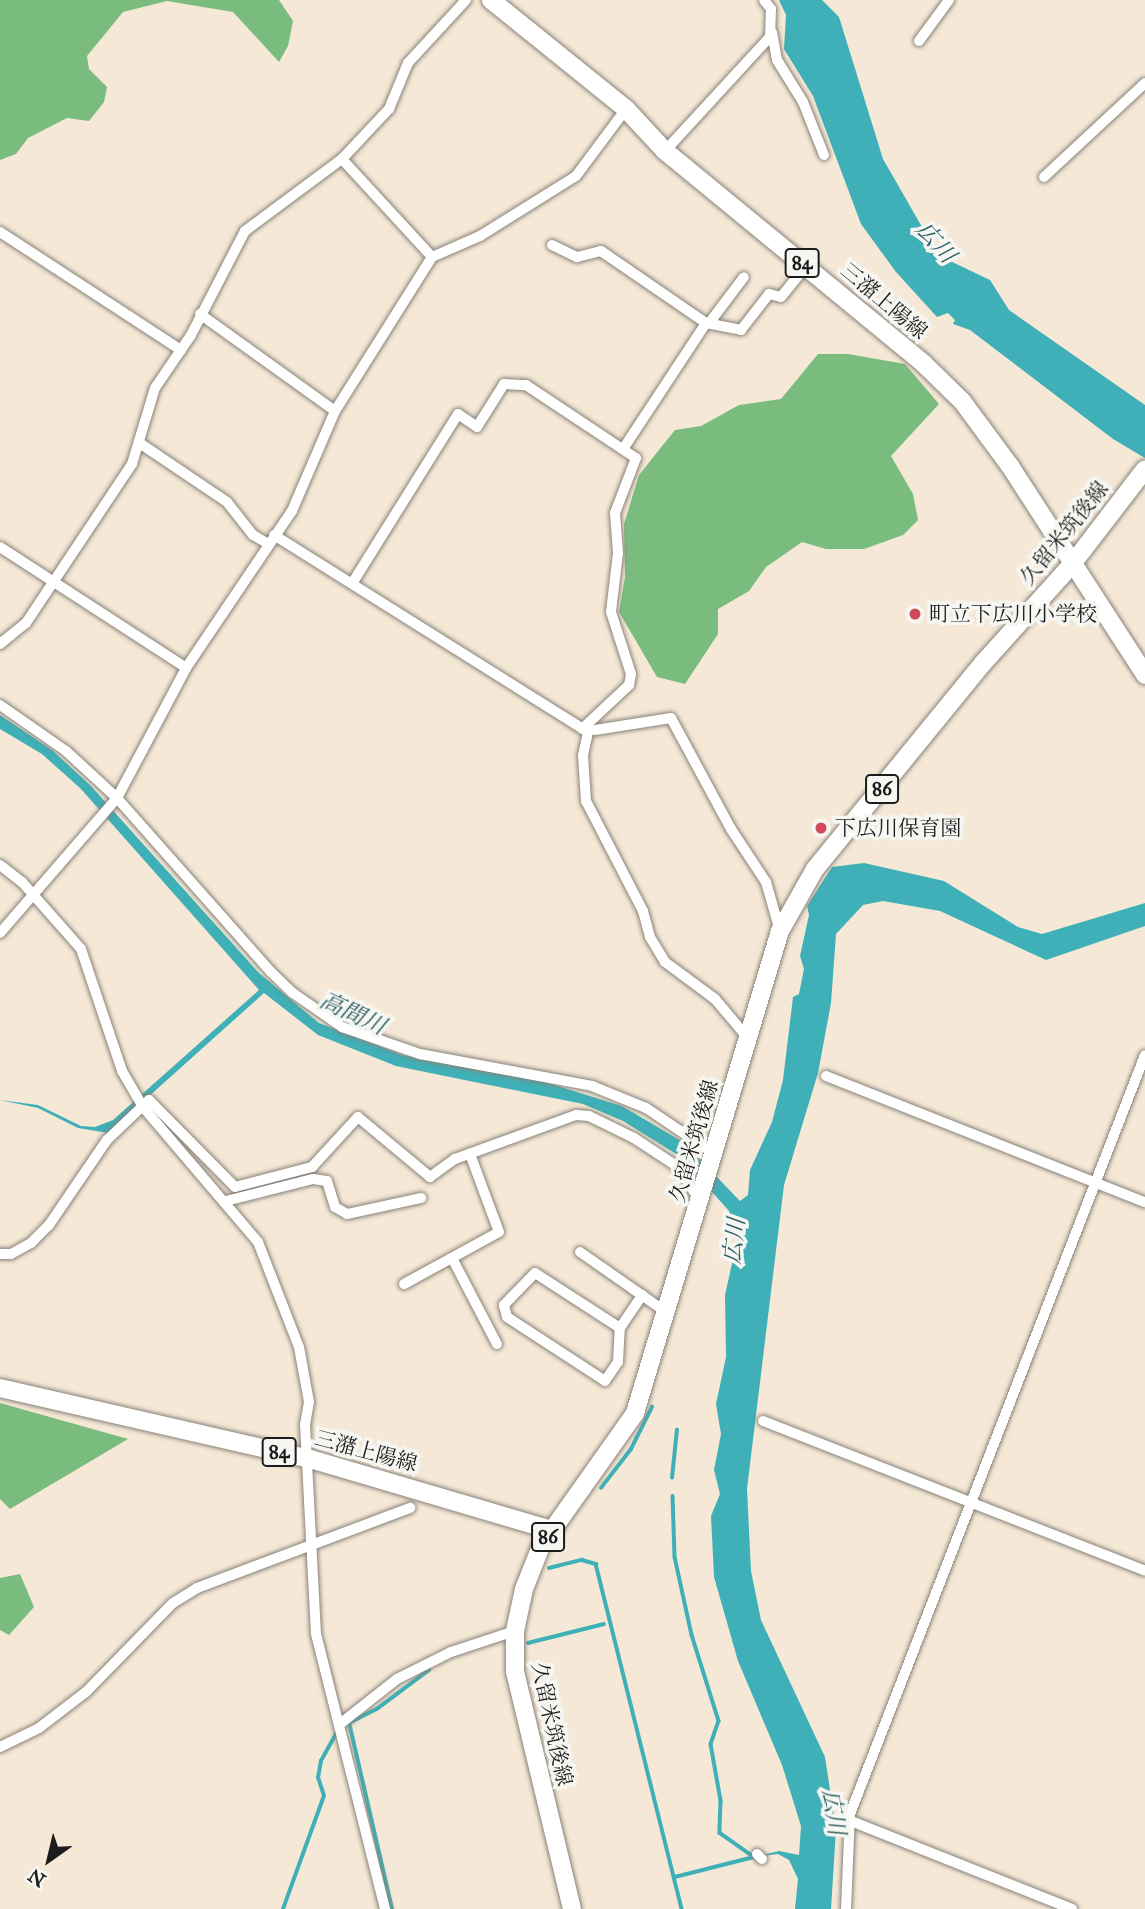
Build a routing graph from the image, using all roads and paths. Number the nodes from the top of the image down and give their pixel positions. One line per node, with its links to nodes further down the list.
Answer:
1 (466, 0): 11 (street)
2 (491, 0): 8 (main road, 三潴上陽線 / 84)
3 (764, 0): 5 (street)
4 (949, 0): 6 (street)
5 (772, 32): 9 (street); 10 (street)
6 (919, 41)
7 (1145, 83): 12 (street)
8 (626, 109): 9 (main road, 三潴上陽線 / 84); 15 (street)
9 (664, 151): 16 (main road, 三潴上陽線 / 84)
10 (824, 155)
11 (342, 159): 15 (street); 18 (street)
12 (1044, 177)
13 (0, 232): 20 (street)
14 (552, 245): 19 (street)
15 (432, 257): 21 (street)
16 (806, 266): 19 (street); 27 (main road, 三潴上陽線 / 84)
17 (744, 277): 19 (street)
18 (200, 314): 20 (street); 21 (street)
19 (708, 323): 23 (street)
20 (181, 350): 22 (street)
21 (335, 411): 25 (street)
22 (141, 444): 25 (street); 28 (street)
23 (623, 449): 29 (street); 34 (street)
24 (1145, 469): 27 (main road, 久留米筑後線 / 86)
25 (271, 539): 29 (street); 31 (street)
26 (0, 547): 28 (street)
27 (1073, 562): 32 (main road, 三潴上陽線 / 84); 39 (main road, 久留米筑後線 / 86)
28 (53, 581): 30 (street); 31 (street)
29 (353, 582): 34 (street)
30 (0, 644)
31 (186, 668): 36 (street)
32 (1145, 675)
33 (0, 705): 36 (street)
34 (582, 729): 41 (street)
35 (595, 730): 39 (street)
36 (117, 798): 38 (street); 46 (street)
37 (0, 865): 38 (street)
38 (32, 896): 40 (street); 44 (street)
39 (780, 931): 41 (main road, 久留米筑後線 / 86)
40 (0, 933)
41 (748, 1038): 46 (main road, 久留米筑後線 / 86)
42 (1145, 1055): 47 (street)
43 (826, 1076): 47 (street)
44 (140, 1103): 45 (street); 50 (street); 53 (street)
45 (471, 1154): 48 (street); 54 (street)
46 (712, 1156): 48 (main road, 久留米筑後線 / 86)
47 (1094, 1183): 51 (street); 63 (street)
48 (702, 1196): 57 (main road, 久留米筑後線 / 86)
49 (421, 1198): 50 (street)
50 (226, 1201): 62 (street)
51 (1145, 1202)
52 (580, 1252): 56 (street)
53 (0, 1254)
54 (452, 1258): 55 (street); 59 (street)
55 (404, 1284)
56 (642, 1295): 57 (street); 58 (street)
57 (666, 1312): 65 (main road, 久留米筑後線 / 86)
58 (620, 1328): 58 (street)
59 (497, 1344)
60 (0, 1388): 62 (main road, 三潴上陽線 / 84)
61 (763, 1421): 63 (street)
62 (310, 1459): 65 (main road, 三潴上陽線 / 84); 66 (street)
63 (970, 1503): 67 (street); 71 (street)
64 (410, 1508): 66 (street)
65 (554, 1531): 68 (main road, 久留米筑後線 / 86)
66 (312, 1547): 69 (street); 70 (street)
67 (1145, 1571)
68 (515, 1631): 69 (street); 73 (main road, 久留米筑後線 / 86)
69 (340, 1724): 72 (street)
70 (0, 1746)
71 (851, 1821): 74 (street); 75 (street)
72 (385, 1909)
73 (572, 1909)
74 (846, 1909)
75 (1072, 1909)

